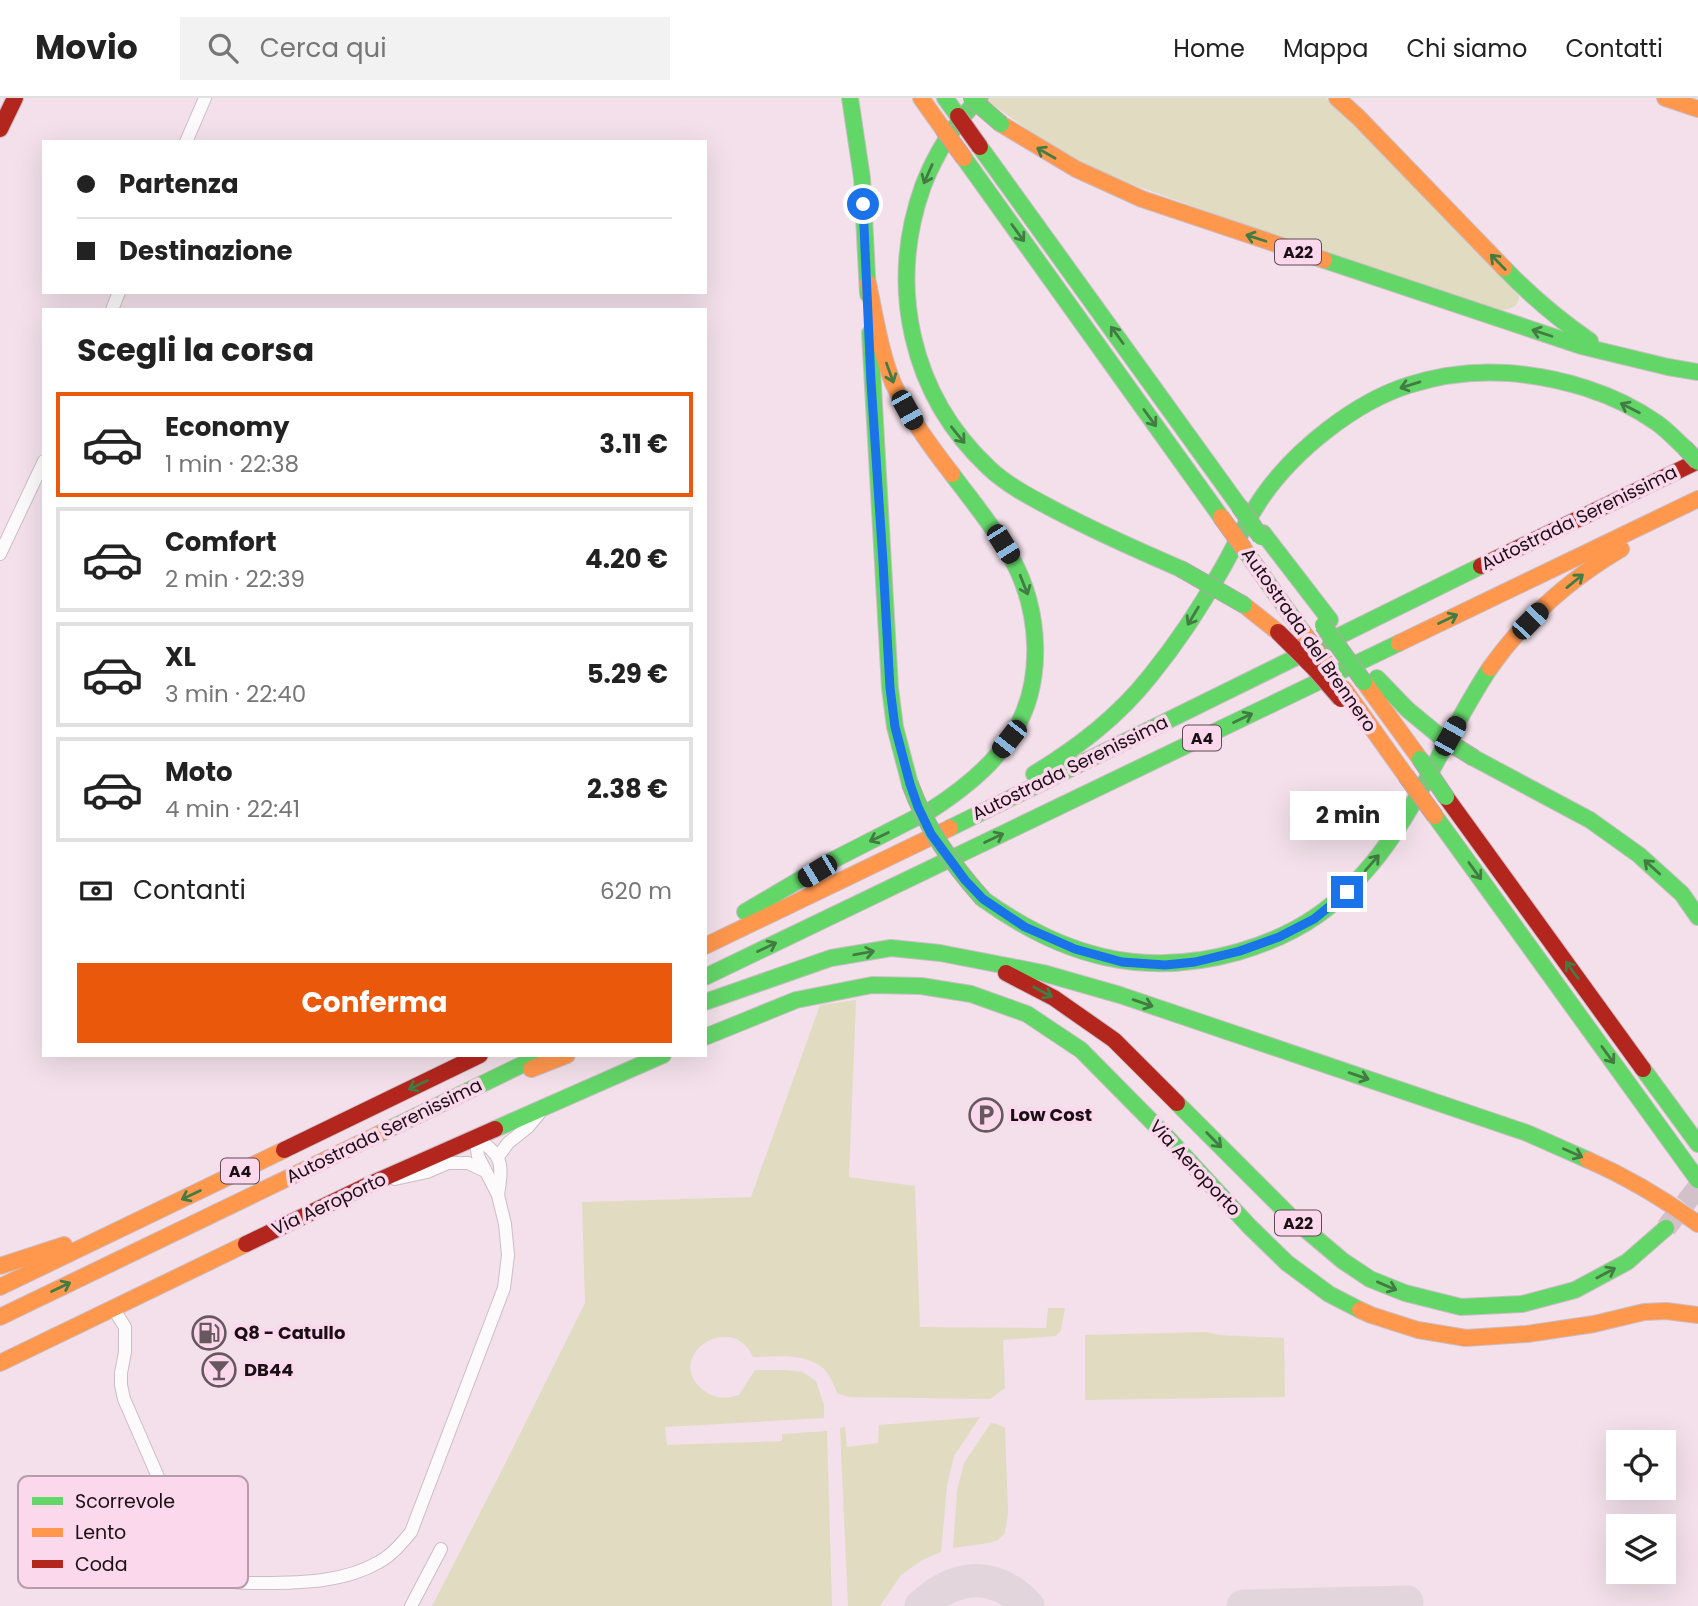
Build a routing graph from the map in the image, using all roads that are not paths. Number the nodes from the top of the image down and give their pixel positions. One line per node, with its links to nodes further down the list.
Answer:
1 (15, 98): 11 (main road)
2 (205, 98): 12 (street)
3 (850, 98): 13 (main road)
4 (921, 98): 22 (main road, Autostrada del Brennero, one-way to 22, bridge)
5 (945, 98): 21 (main road, Autostrada del Brennero, one-way to 5, bridge)
6 (971, 98): 14 (main road, A22, one-way to 6, bridge)
7 (980, 98): 22 (main road, one-way to 22, bridge)
8 (1337, 98): 14 (main road, A22, one-way to 8)
9 (1665, 98): 10 (main road)
10 (1698, 109)
11 (0, 129)
12 (187, 140)
13 (868, 283): 19 (main road, one-way to 19, bridge); 25 (main road, one-way to 25)
14 (1608, 350): 15 (main road, A22)
15 (1698, 372)
16 (1698, 462): 23 (main road, Autostrada Serenissima / A4); 23 (main road, one-way to 23, bridge)
17 (42, 465): 20 (street)
18 (1698, 499): 28 (main road, Autostrada Serenissima / A4, one-way to 18)
19 (1698, 511)
20 (0, 554)
21 (1368, 678): 24 (main road, one-way to 21, bridge); 38 (main road, Autostrada del Brennero, one-way to 21, bridge)
22 (1343, 694): 41 (main road, one-way to 41, bridge)
23 (960, 822): 26 (main road, Autostrada Serenissima / A4)
24 (1698, 917)
25 (707, 934)
26 (707, 945)
27 (983, 960): 29 (main road, one-way to 27); 44 (main road, one-way to 44); 45 (main road, A22, one-way to 45)
28 (707, 976)
29 (707, 1001)
30 (707, 1036): 50 (main road, Via Aeroporto)
31 (476, 1057): 46 (main road, Autostrada Serenissima / A4, one-way to 46)
32 (538, 1057): 35 (main road, Autostrada Serenissima / A4)
33 (562, 1057): 35 (main road, A4)
34 (658, 1057): 36 (main road, Via Aeroporto)
35 (444, 1103): 51 (main road, Autostrada Serenissima / A4, one-way to 35)
36 (545, 1107): 37 (main road, Via Aeroporto); 39 (street)
37 (475, 1138): 39 (street); 40 (street); 42 (main road, Via Aeroporto)
38 (1698, 1144)
39 (498, 1157): 43 (street)
40 (485, 1171): 42 (street); 43 (street)
41 (1698, 1180)
42 (366, 1186): 49 (main road, Via Aeroporto)
43 (498, 1195): 55 (street)
44 (1698, 1224)
45 (1666, 1228)
46 (114, 1232): 47 (main road); 48 (main road, Autostrada Serenissima / A4)
47 (0, 1266)
48 (0, 1287)
49 (114, 1308): 52 (main road, Via Aeroporto); 53 (street)
50 (1698, 1315)
51 (0, 1317)
52 (0, 1363)
53 (158, 1476)
54 (441, 1549): 56 (street)
55 (248, 1583)
56 (411, 1606)

